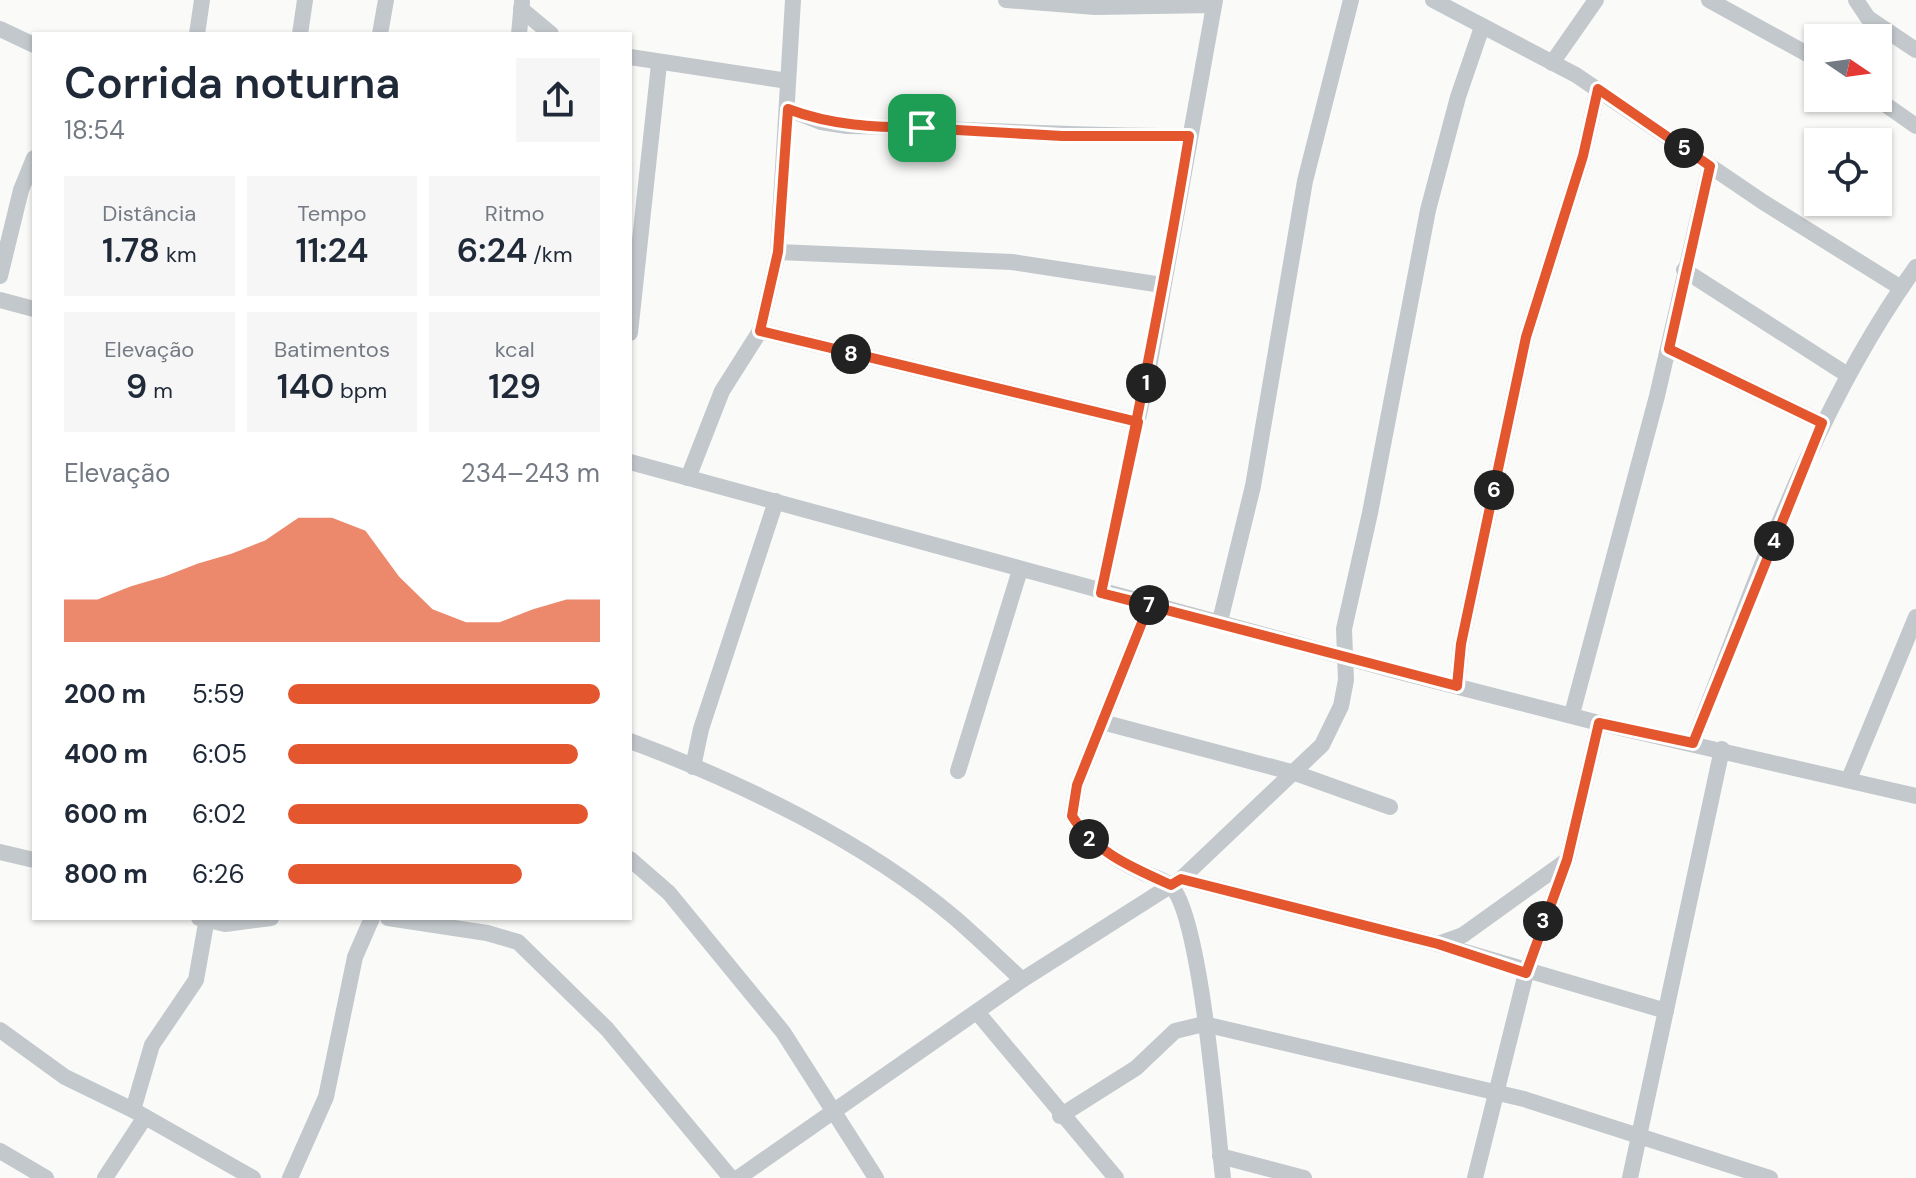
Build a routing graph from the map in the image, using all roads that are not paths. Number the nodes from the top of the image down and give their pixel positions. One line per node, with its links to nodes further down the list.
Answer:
1 (202, 0): 15 (street)
2 (305, 0): 16 (street)
3 (386, 0): 17 (street)
4 (793, 0): 26 (street)
5 (1006, 0): 11 (street)
6 (1351, 0): 55 (street)
7 (1433, 0): 13 (street)
8 (1596, 0): 24 (street)
9 (1709, 0): 22 (street)
10 (1856, 0): 21 (street)
11 (1215, 2): 31 (street)
12 (522, 4): 18 (street); 19 (street)
13 (1482, 27): 24 (street); 56 (street)
14 (0, 29): 20 (street)
15 (197, 32)
16 (300, 32)
17 (380, 32)
18 (519, 32)
19 (549, 32)
20 (32, 44)
21 (1916, 50)
22 (1804, 52)
23 (632, 57): 25 (street)
24 (1552, 63): 27 (street)
25 (659, 64): 26 (street); 42 (street)
26 (788, 81): 28 (street)
27 (1598, 89): 33 (street); 57 (street)
28 (788, 109): 31 (street); 34 (street)
29 (1892, 109): 30 (street)
30 (1916, 126)
31 (1189, 136): 38 (street)
32 (32, 163): 37 (street)
33 (1710, 166): 36 (street); 39 (street)
34 (778, 252): 38 (street); 43 (street)
35 (1916, 267): 39 (street)
36 (1684, 270): 44 (street); 45 (street)
37 (0, 276)
38 (1162, 285): 46 (street)
39 (1901, 288): 45 (street)
40 (0, 300): 41 (street)
41 (32, 308)
42 (632, 314)
43 (760, 331): 46 (street); 49 (street)
44 (1669, 349): 47 (street); 58 (street)
45 (1846, 374): 47 (street)
46 (1138, 422): 52 (street)
47 (1822, 423): 62 (street)
48 (632, 463): 49 (street)
49 (688, 478): 50 (street)
50 (776, 501): 51 (street); 64 (street)
51 (1020, 570): 52 (street); 65 (street)
52 (1101, 593): 53 (street)
53 (1149, 605): 55 (street); 59 (street)
54 (1916, 617): 67 (street)
55 (1220, 621): 56 (street)
56 (1346, 656): 57 (street); 66 (street)
57 (1457, 686): 58 (street)
58 (1572, 714): 60 (street)
59 (1102, 722): 66 (street); 74 (street)
60 (1599, 723): 62 (street); 72 (street)
61 (632, 742): 64 (street)
62 (1693, 743): 63 (street)
63 (1722, 749): 67 (street); 83 (street)
64 (693, 767): 82 (street)
65 (958, 771)
66 (1295, 773): 69 (street); 74 (street)
67 (1849, 779): 68 (street)
68 (1916, 796)
69 (1390, 807)
70 (0, 852): 71 (street)
71 (32, 860)
72 (1567, 860): 80 (street); 81 (street)
73 (632, 861): 88 (street)
74 (1176, 882): 80 (street); 82 (street); 85 (street)
75 (204, 920): 89 (street)
76 (208, 920): 77 (street)
77 (256, 920)
78 (371, 920): 97 (street)
79 (401, 920): 98 (street)
80 (1438, 944): 81 (street)
81 (1526, 973): 83 (street); 87 (street)
82 (1022, 980): 84 (street)
83 (1666, 1011): 91 (street)
84 (977, 1012): 88 (street); 90 (street)
85 (1204, 1024): 87 (street); 90 (street); 93 (street)
86 (0, 1030): 89 (street)
87 (1499, 1093): 91 (street); 104 (street)
88 (834, 1109): 99 (street); 100 (street)
89 (139, 1113): 95 (street); 96 (street)
90 (1060, 1116): 101 (street)
91 (1641, 1136): 105 (street); 106 (street)
92 (0, 1151): 94 (street)
93 (1220, 1156): 102 (street); 103 (street)
94 (46, 1178)
95 (105, 1178)
96 (253, 1178)
97 (290, 1178)
98 (731, 1178)
99 (738, 1178)
100 (876, 1178)
101 (1116, 1178)
102 (1223, 1178)
103 (1304, 1178)
104 (1475, 1178)
105 (1630, 1178)
106 (1770, 1178)

